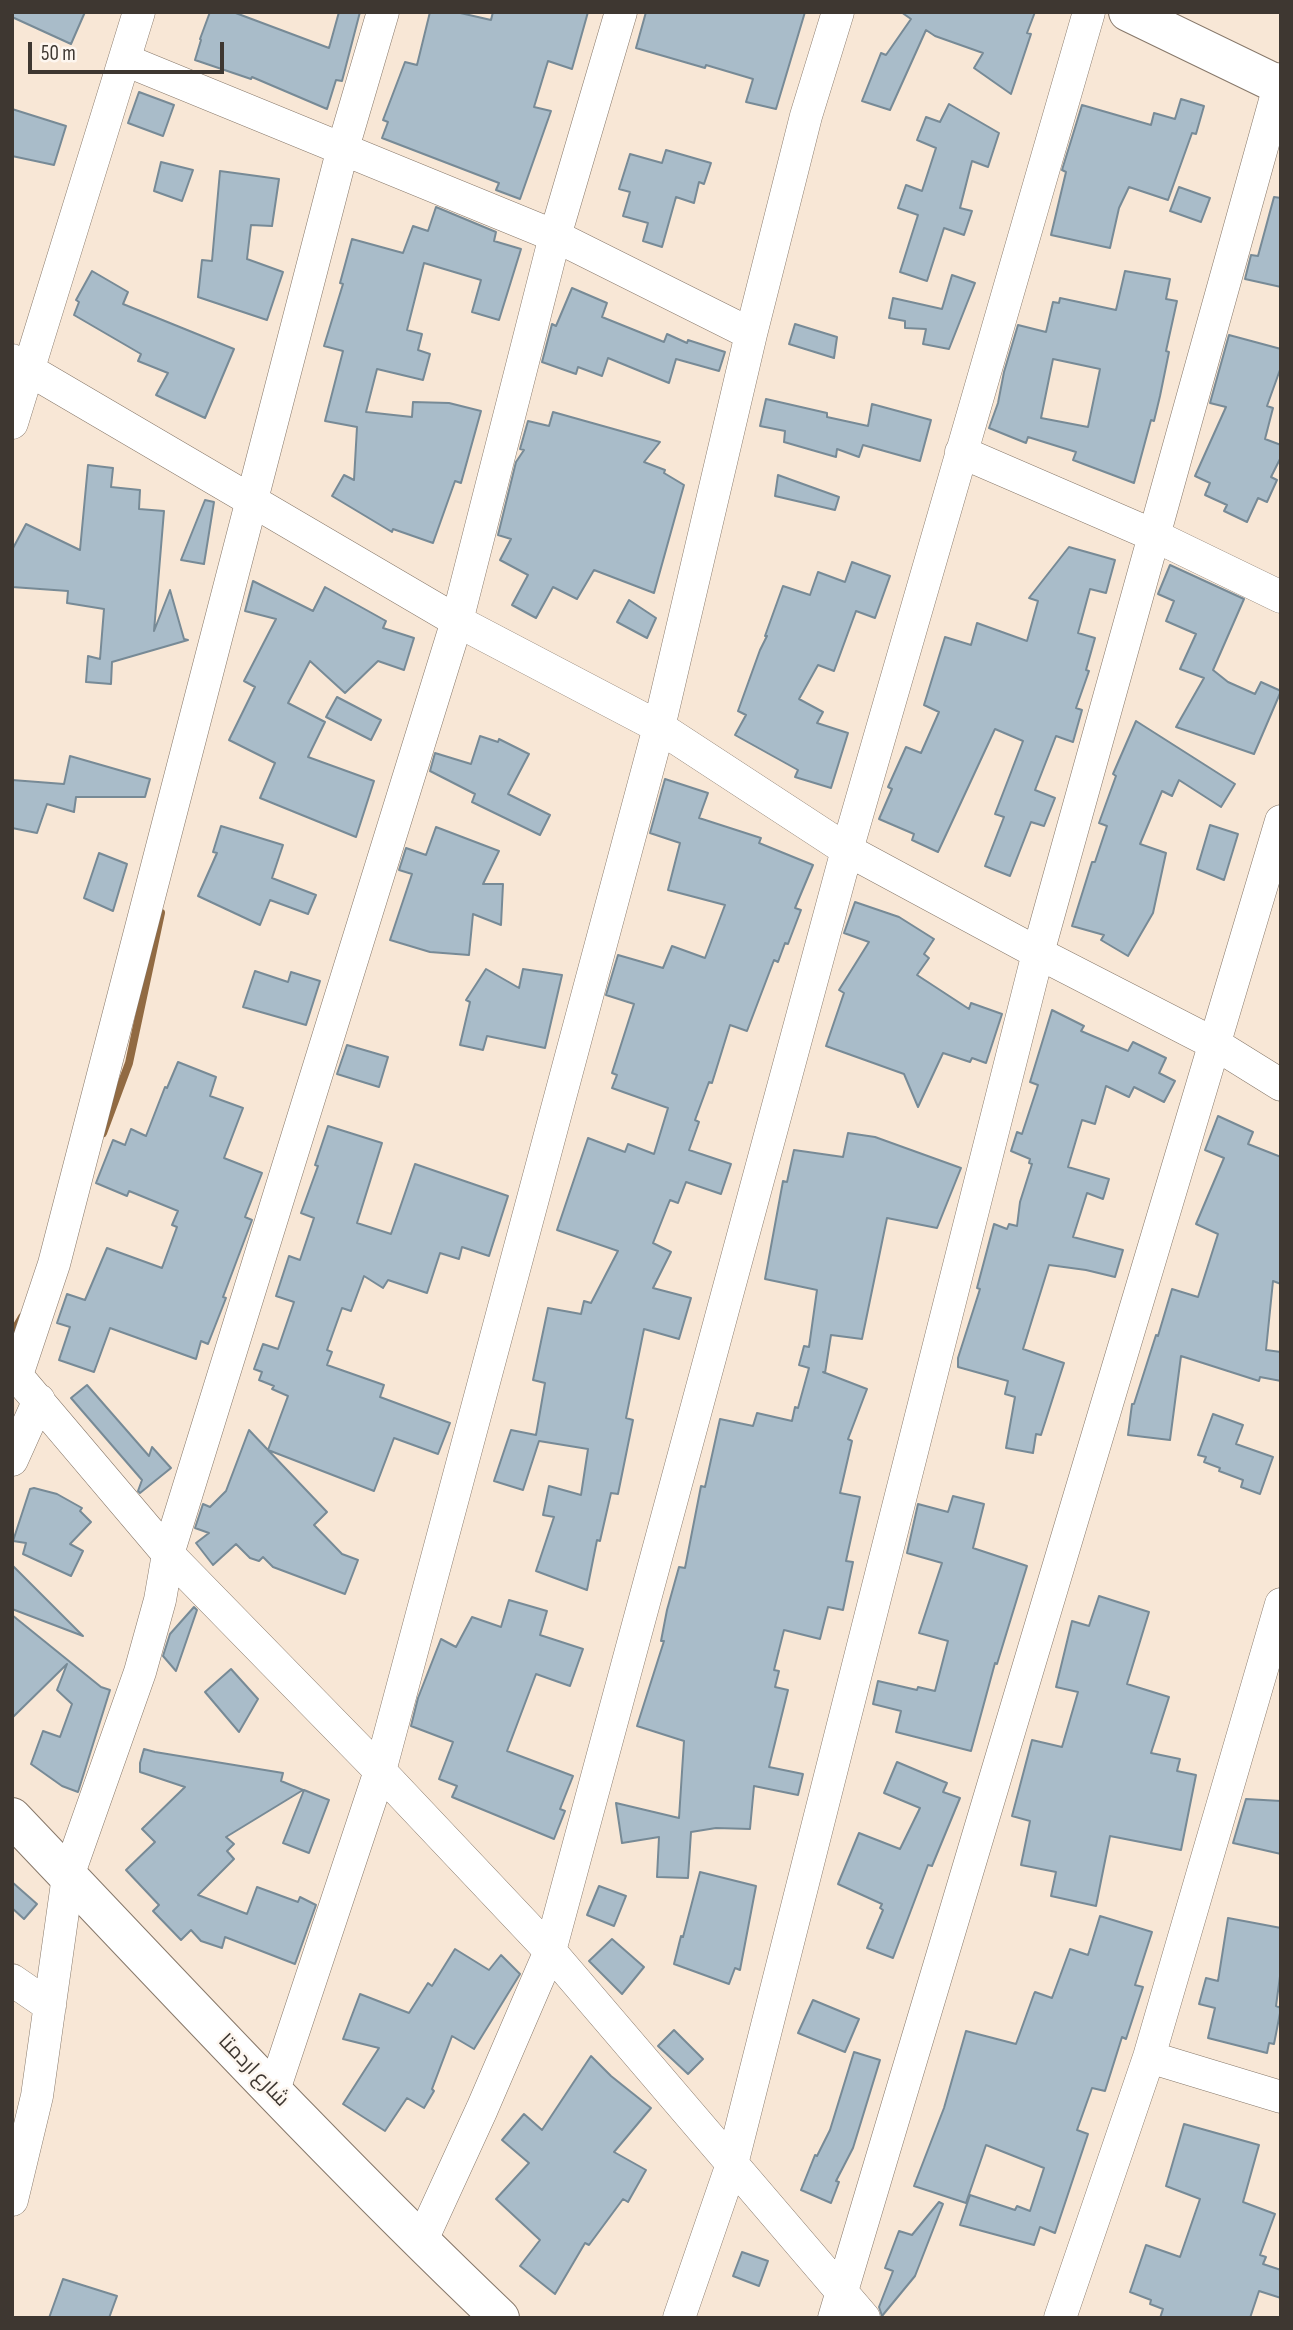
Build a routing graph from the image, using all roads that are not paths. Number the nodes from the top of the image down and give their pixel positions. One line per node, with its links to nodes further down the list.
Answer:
1 (139, 12): 7 (street)
2 (383, 12): 9 (street)
3 (621, 12): 10 (street)
4 (838, 12): 11 (street)
5 (1089, 12): 14 (street)
6 (1128, 12): 8 (main road)
7 (125, 60): 9 (street); 12 (street)
8 (1280, 84): 16 (street)
9 (343, 148): 10 (street); 15 (street)
10 (555, 236): 11 (street); 18 (street)
11 (751, 334): 19 (street)
12 (20, 365): 13 (street); 15 (street)
13 (12, 423)
14 (961, 452): 16 (street); 21 (street)
15 (251, 500): 18 (street); 25 (street)
16 (1153, 535): 17 (street); 22 (street)
17 (1281, 597)
18 (457, 621): 19 (street); 28 (street)
19 (659, 727): 21 (street); 30 (street)
20 (1281, 821): 23 (street)
21 (847, 849): 22 (street); 33 (street)
22 (1038, 953): 23 (street); 39 (street)
23 (1215, 1044): 24 (street); 42 (street)
24 (1281, 1085)
25 (15, 1372): 26 (street)
26 (39, 1400): 27 (street); 28 (street)
27 (12, 1460)
28 (168, 1554): 30 (street); 32 (street)
29 (1281, 1604): 36 (street)
30 (380, 1771): 33 (street); 37 (street)
31 (12, 1818): 32 (main road, شارع اردمتا)
32 (68, 1875): 35 (street); 37 (main road, شارع اردمتا)
33 (550, 1951): 39 (street); 41 (street)
34 (12, 1980): 35 (street)
35 (50, 2006): 40 (street)
36 (1149, 2057): 38 (street); 46 (street)
37 (273, 2093): 41 (main road, شارع اردمتا)
38 (1281, 2097)
39 (732, 2164): 42 (street); 44 (street)
40 (12, 2200)
41 (421, 2242): 43 (main road, شارع اردمتا)
42 (838, 2305): 45 (street)
43 (500, 2318)
44 (679, 2318)
45 (864, 2318)
46 (1060, 2318)

